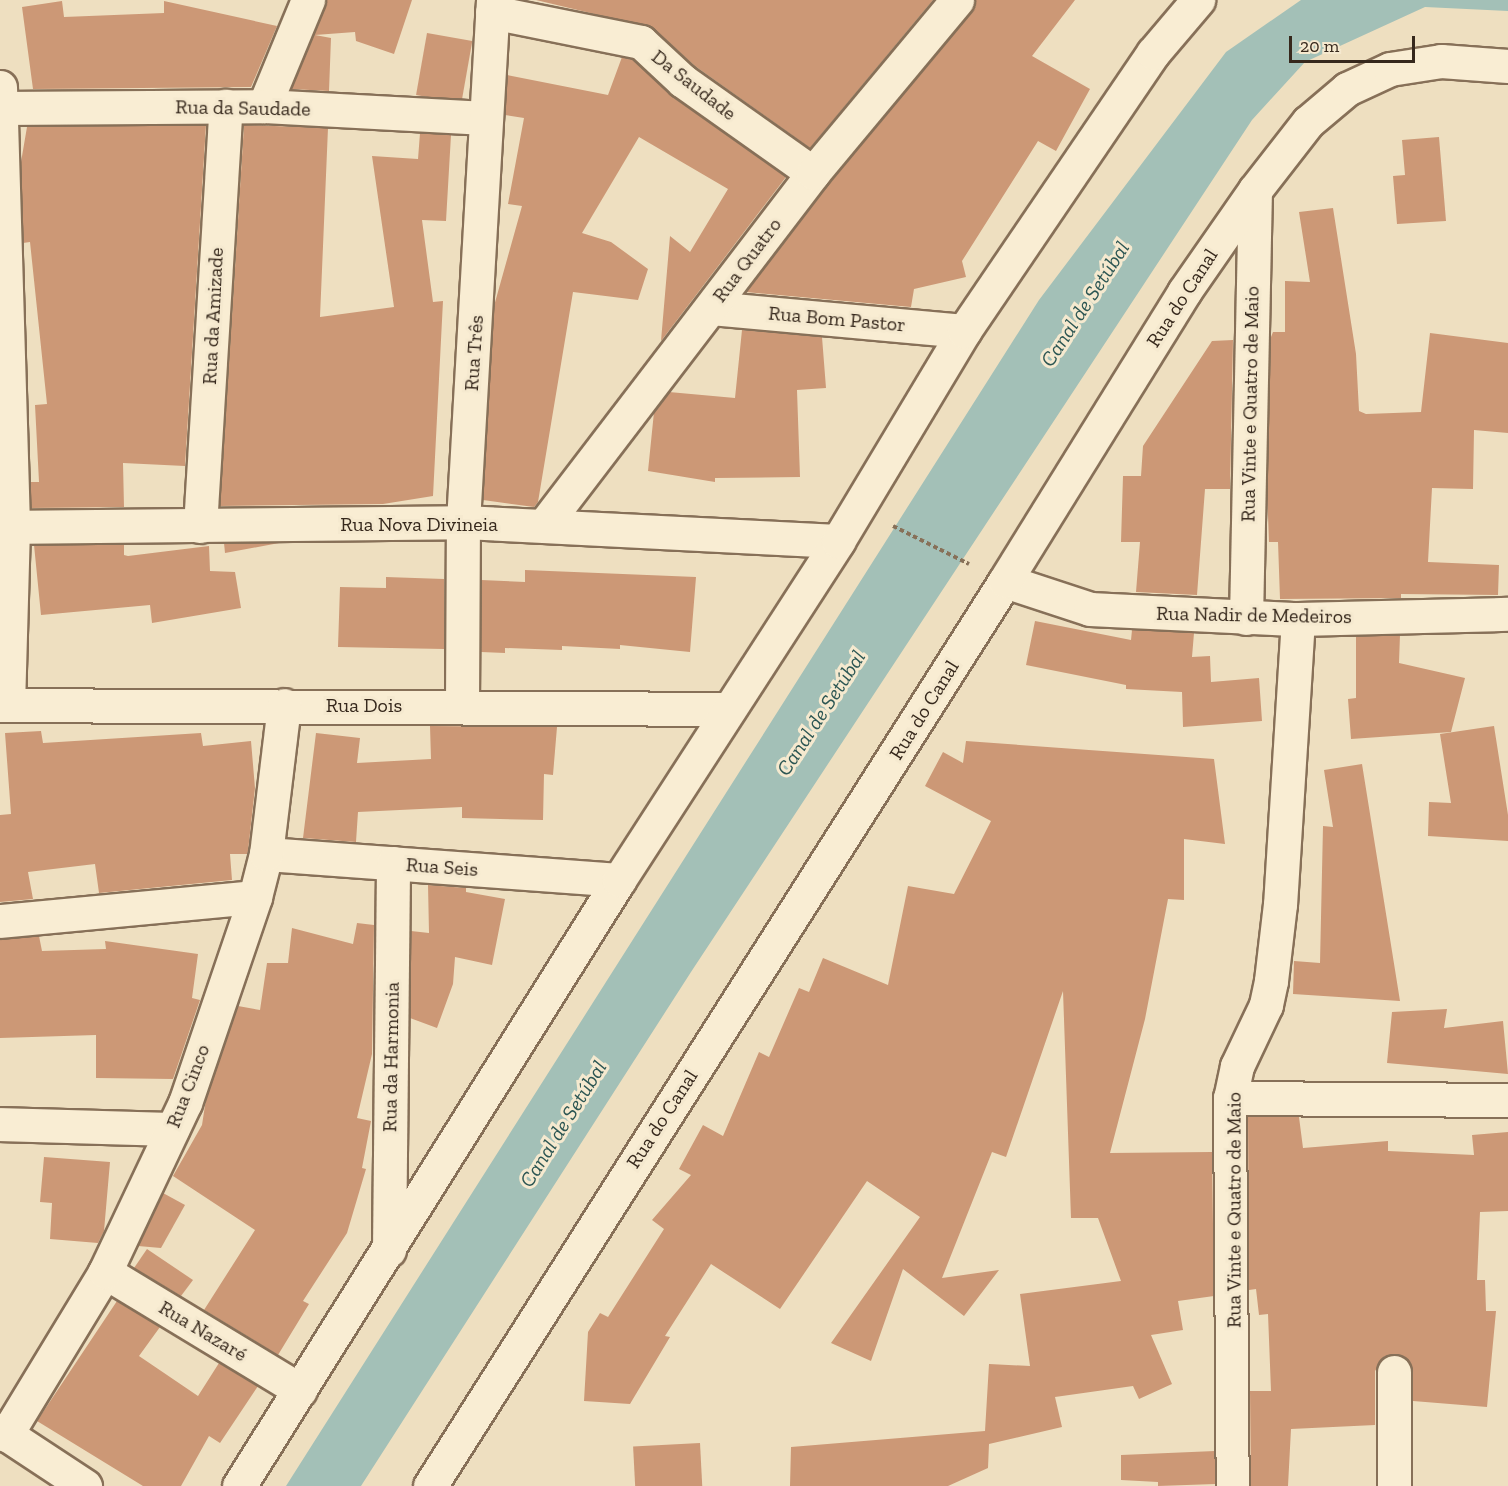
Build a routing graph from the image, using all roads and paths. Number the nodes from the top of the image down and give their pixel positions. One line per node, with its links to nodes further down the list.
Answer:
1 (308, 0): 8 (street)
2 (957, 0): 10 (street, Rua Quatro)
3 (1198, 0): 13 (street)
4 (493, 6): 9 (street, Rua Três); 10 (street, Da Saudade)
5 (1508, 66): 11 (street, Rua do Canal)
6 (0, 101): 7 (street, Rua da Saudade); 18 (street)
7 (226, 106): 8 (street, Rua da Saudade); 16 (street, Rua da Amizade)
8 (264, 106): 9 (street, Rua da Saudade)
9 (486, 118): 14 (street, Rua Três)
10 (813, 173): 12 (street, Rua Quatro)
11 (1255, 190): 21 (street, Rua do Canal); 23 (street, Rua Vinte e Quatro de Maio)
12 (711, 308): 13 (street, Rua Bom Pastor); 15 (street, Rua Quatro)
13 (964, 331): 19 (street)
14 (463, 522): 15 (street, Rua Nova Divineia); 16 (street, Rua Nova Divineia); 27 (street, Rua Três)
15 (544, 525): 19 (street, Rua Nova Divineia)
16 (200, 526): 18 (street, Rua Nova Divineia)
17 (893, 526): 20 (path)
18 (6, 527): 25 (street)
19 (838, 541): 28 (street)
20 (966, 563)
21 (1005, 581): 23 (street, Rua Nadir de Medeiros); 45 (street, Rua do Canal)
22 (1508, 614): 24 (street, Rua Nadir de Medeiros)
23 (1246, 618): 24 (street, Rua Nadir de Medeiros)
24 (1298, 619): 34 (street, Rua Vinte e Quatro de Maio)
25 (4, 704): 26 (street, Rua Dois)
26 (284, 705): 27 (street, Rua Dois); 29 (street, Rua Cinco)
27 (462, 705): 28 (street, Rua Dois)
28 (729, 709): 31 (street)
29 (266, 854): 30 (street, Rua Seis); 32 (street, Rua Cinco)
30 (393, 864): 31 (street, Rua Seis); 38 (street, Rua da Harmonia)
31 (619, 880): 38 (street)
32 (255, 897): 33 (street); 37 (street, Rua Cinco)
33 (0, 921)
34 (1230, 1098): 35 (street); 46 (street, Rua Vinte e Quatro de Maio)
35 (1508, 1100)
36 (0, 1124): 37 (street)
37 (172, 1129): 39 (street, Rua Cinco)
38 (389, 1250): 41 (street)
39 (105, 1272): 41 (street, Rua Nazaré); 42 (street, Rua Cinco)
40 (1394, 1372): 47 (street)
41 (300, 1390): 44 (street)
42 (3, 1432): 43 (street)
43 (85, 1486)
44 (239, 1486)
45 (430, 1486)
46 (1233, 1486)
47 (1394, 1486)

